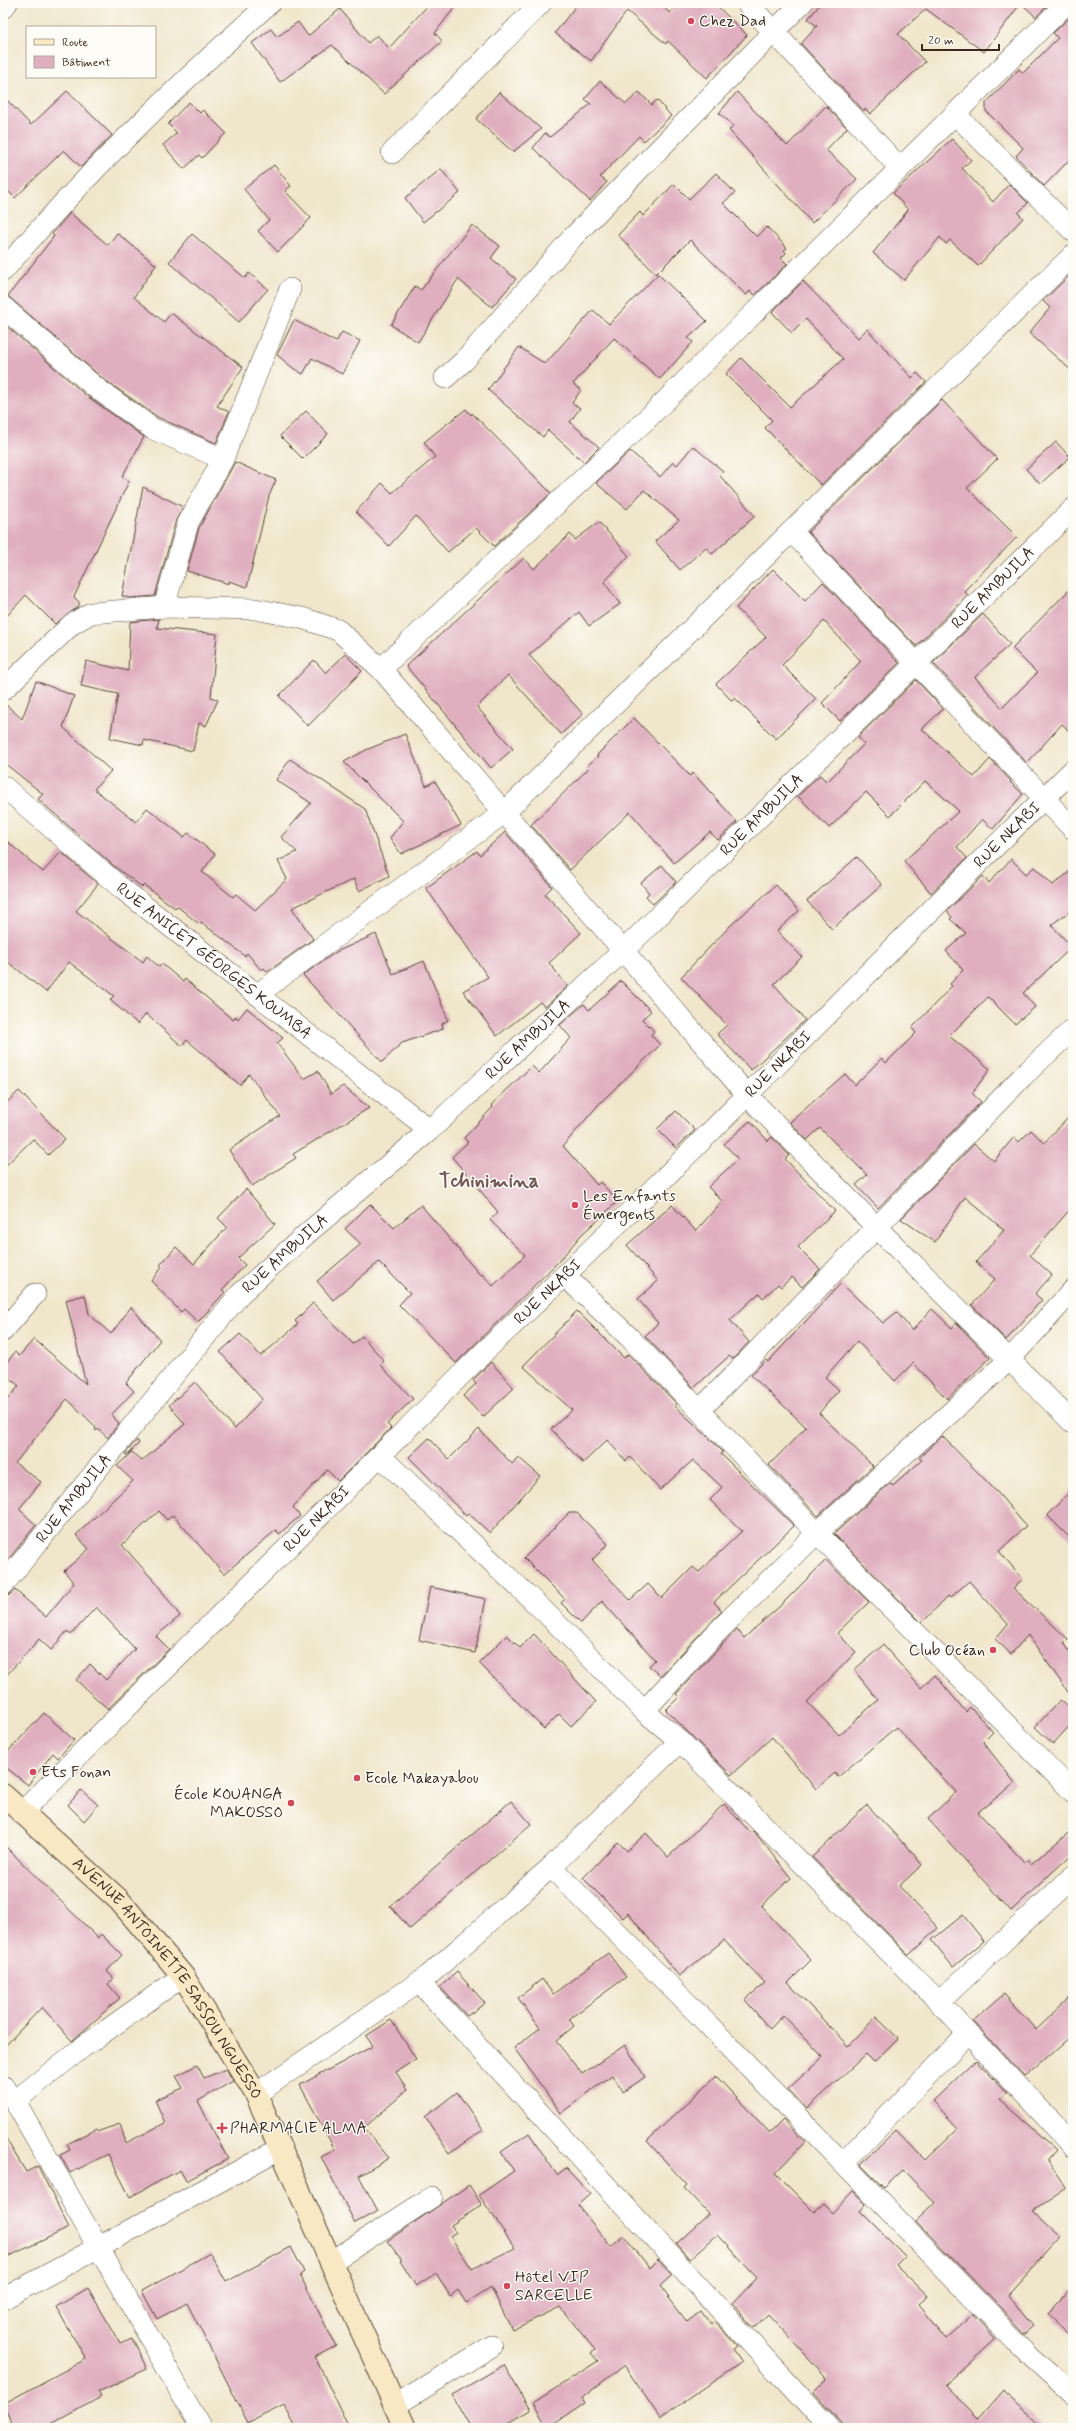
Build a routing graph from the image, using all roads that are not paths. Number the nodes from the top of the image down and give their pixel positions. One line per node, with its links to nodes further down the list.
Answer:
1 (7, 3): 7 (street)
2 (270, 3): 14 (street)
3 (541, 3): 10 (street)
4 (747, 3): 8 (street)
5 (802, 3): 8 (street)
6 (1067, 3): 9 (street)
7 (3, 8)
8 (774, 30): 11 (street); 17 (street)
9 (955, 114): 11 (street); 12 (street)
10 (392, 153)
11 (899, 167): 23 (street)
12 (1073, 231)
13 (1073, 256): 20 (street)
14 (3, 271)
15 (290, 289): 18 (street)
16 (3, 307): 18 (street)
17 (445, 378)
18 (223, 459): 21 (street)
19 (1073, 509): 22 (street, RUE AMBUILA)
20 (792, 532): 22 (street); 28 (street)
21 (164, 606): 23 (street); 24 (street)
22 (916, 664): 27 (street); 30 (street, RUE AMBUILA)
23 (381, 668): 28 (street)
24 (3, 690)
25 (1073, 770): 27 (street, RUE NKABI)
26 (4, 790): 31 (street, RUE ANICET GÉORGES KOUMBA)
27 (1043, 799): 29 (street); 33 (street, RUE NKABI)
28 (505, 812): 30 (street); 31 (street)
29 (1073, 830)
30 (623, 951): 33 (street); 34 (street, RUE AMBUILA)
31 (258, 994): 34 (street, RUE ANICET GÉORGES KOUMBA)
32 (1073, 1029): 35 (street)
33 (748, 1096): 35 (street); 36 (street, RUE NKABI)
34 (430, 1130): 45 (street, RUE AMBUILA)
35 (877, 1228): 40 (street); 41 (street)
36 (565, 1276): 41 (street); 43 (street, RUE NKABI)
37 (1073, 1290): 40 (street)
38 (35, 1294): 39 (street)
39 (3, 1331)
40 (1009, 1360): 42 (street); 44 (street)
41 (700, 1410): 44 (street)
42 (1073, 1422)
43 (380, 1456): 46 (street); 50 (street, RUE NKABI)
44 (817, 1533): 46 (street); 48 (street)
45 (3, 1584)
46 (644, 1711): 47 (street)
47 (680, 1741): 51 (street); 55 (street)
48 (1073, 1792)
49 (3, 1795): 50 (street, AVENUE ANTOINETTE SASSOU NGUESSO)
50 (21, 1812): 53 (street, AVENUE ANTOINETTE SASSOU NGUESSO)
51 (551, 1867): 54 (street); 61 (street)
52 (1073, 1876): 55 (street)
53 (183, 1976): 57 (street); 58 (street, AVENUE ANTOINETTE SASSOU NGUESSO)
54 (419, 1982): 58 (street); 71 (street)
55 (939, 2002): 56 (street)
56 (968, 2033): 59 (street); 61 (street)
57 (9, 2094): 63 (street)
58 (256, 2094): 60 (street, AVENUE ANTOINETTE SASSOU NGUESSO)
59 (1073, 2146)
60 (281, 2148): 63 (street); 64 (street, AVENUE ANTOINETTE SASSOU NGUESSO)
61 (843, 2163): 67 (street)
62 (432, 2197): 64 (street)
63 (98, 2247): 65 (street); 69 (street)
64 (330, 2262): 68 (street, AVENUE ANTOINETTE SASSOU NGUESSO)
65 (3, 2299)
66 (492, 2346): 68 (street)
67 (1073, 2396)
68 (394, 2406): 70 (street, AVENUE ANTOINETTE SASSOU NGUESSO)
69 (201, 2428)
70 (405, 2428)
71 (829, 2428)

